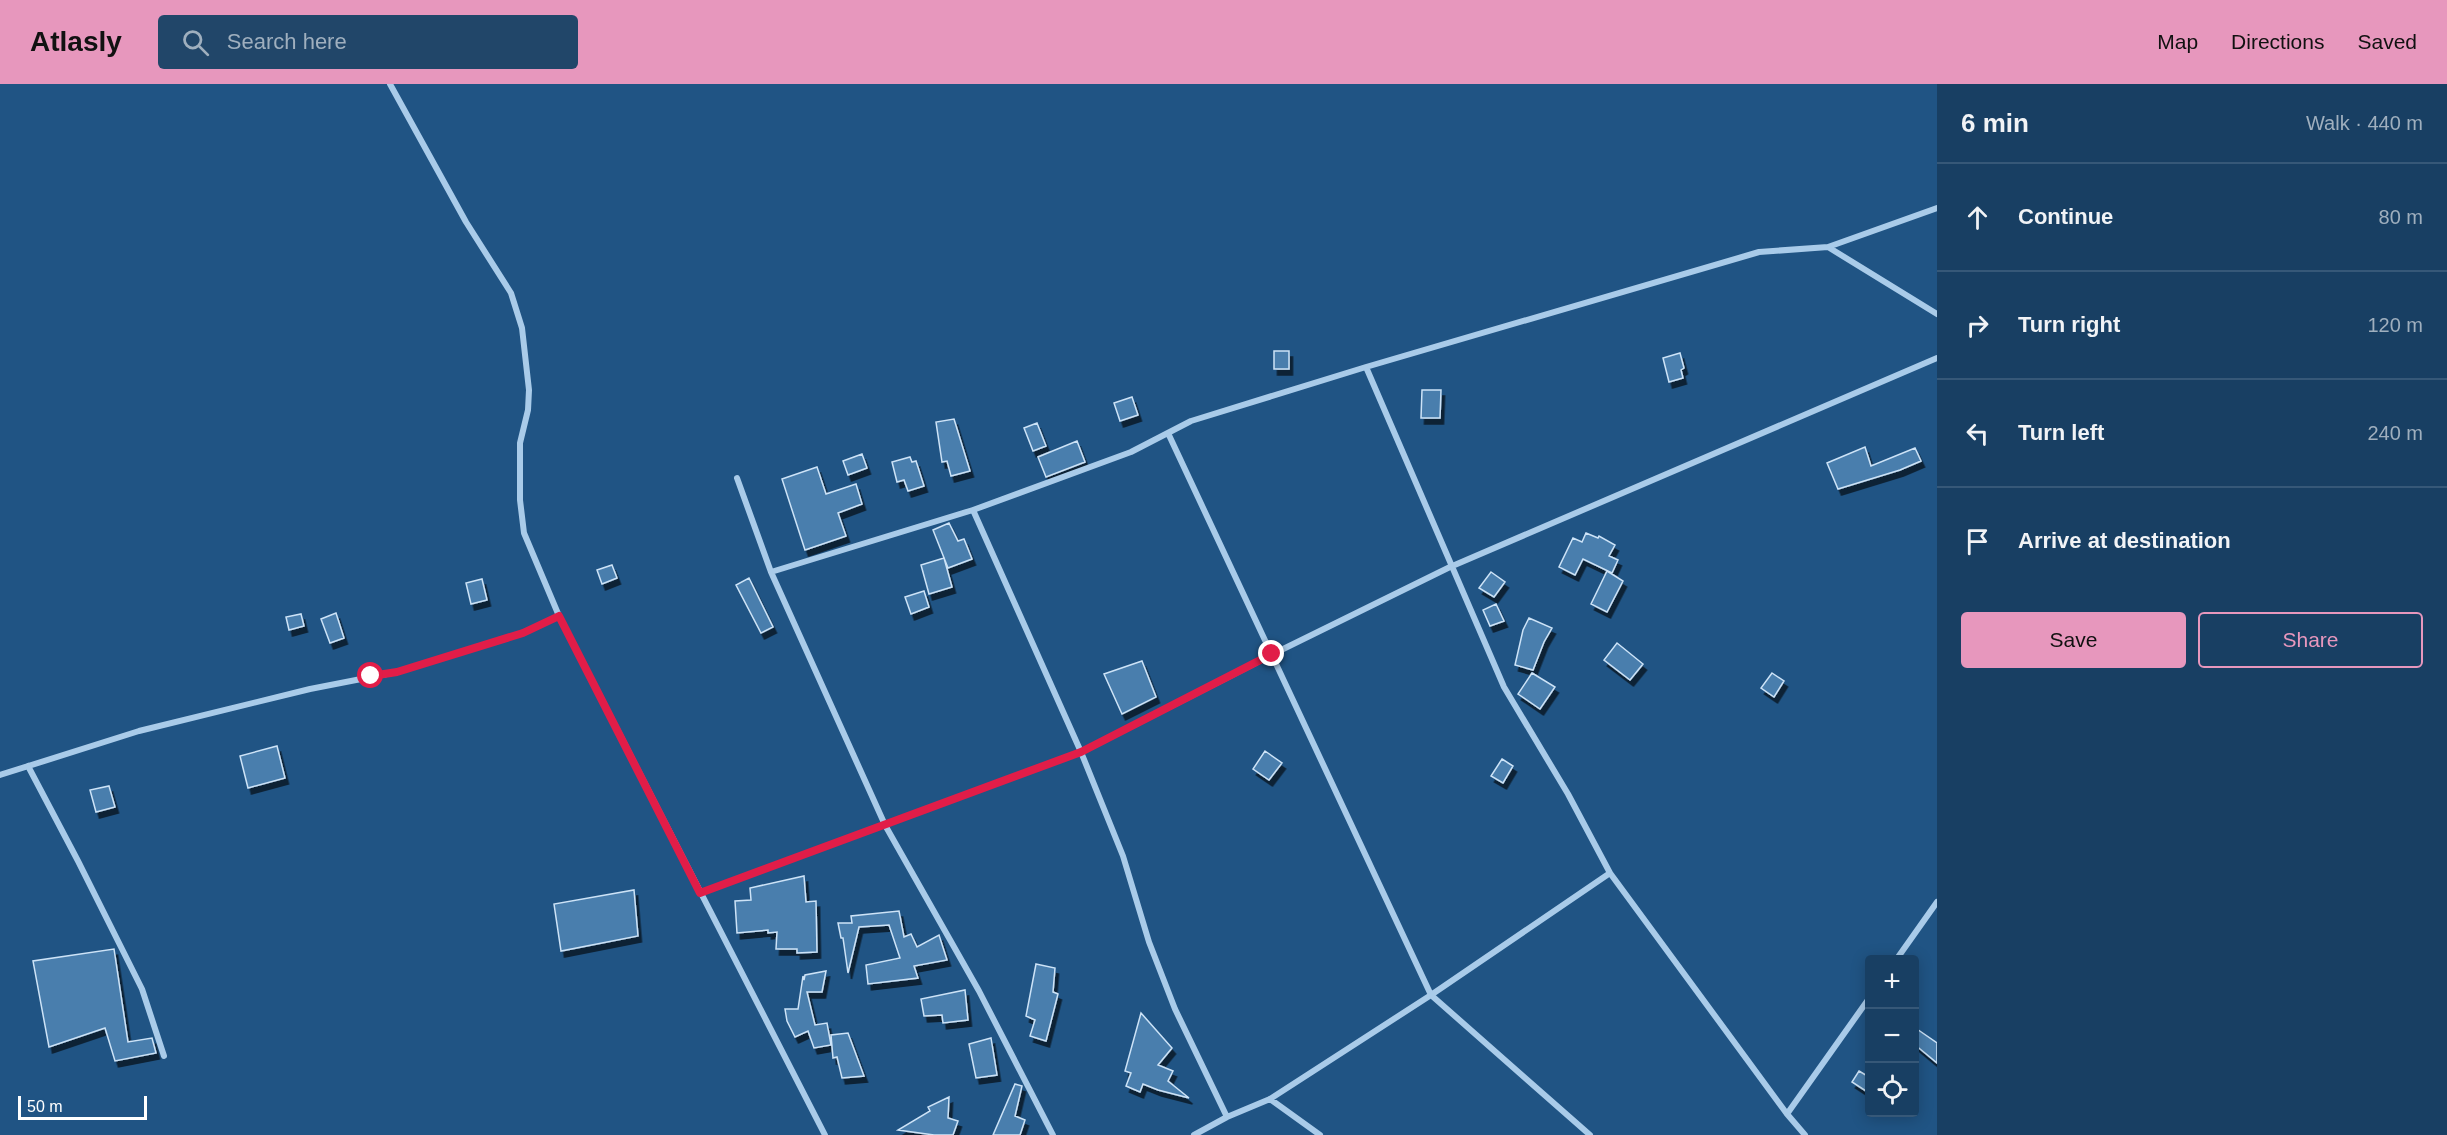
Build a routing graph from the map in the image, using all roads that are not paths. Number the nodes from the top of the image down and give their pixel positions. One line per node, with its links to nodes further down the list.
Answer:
1 (390, 84): 12 (street)
2 (1937, 208): 3 (street)
3 (1828, 247): 4 (street); 6 (street)
4 (1937, 314)
5 (1937, 358): 10 (street)
6 (1366, 367): 7 (street); 10 (street)
7 (1168, 433): 9 (street); 13 (street)
8 (737, 478): 11 (street)
9 (973, 510): 11 (street); 14 (street)
10 (1450, 567): 13 (street); 18 (street)
11 (771, 572): 17 (street)
12 (559, 616): 15 (street); 19 (street)
13 (1272, 654): 14 (street); 22 (street)
14 (1081, 752): 17 (street); 27 (street)
15 (28, 766): 16 (street); 24 (street)
16 (0, 775)
17 (885, 825): 19 (street); 29 (street)
18 (1610, 873): 22 (street); 26 (street)
19 (700, 893): 28 (street)
20 (1937, 902): 21 (street)
21 (1900, 955)
22 (1431, 995): 25 (street); 32 (street)
23 (1865, 1003): 26 (street)
24 (164, 1056)
25 (1270, 1099): 27 (street); 31 (street)
26 (1787, 1113): 33 (street)
27 (1227, 1118): 30 (street)
28 (825, 1135)
29 (1053, 1135)
30 (1194, 1135)
31 (1320, 1135)
32 (1590, 1135)
33 (1805, 1135)

